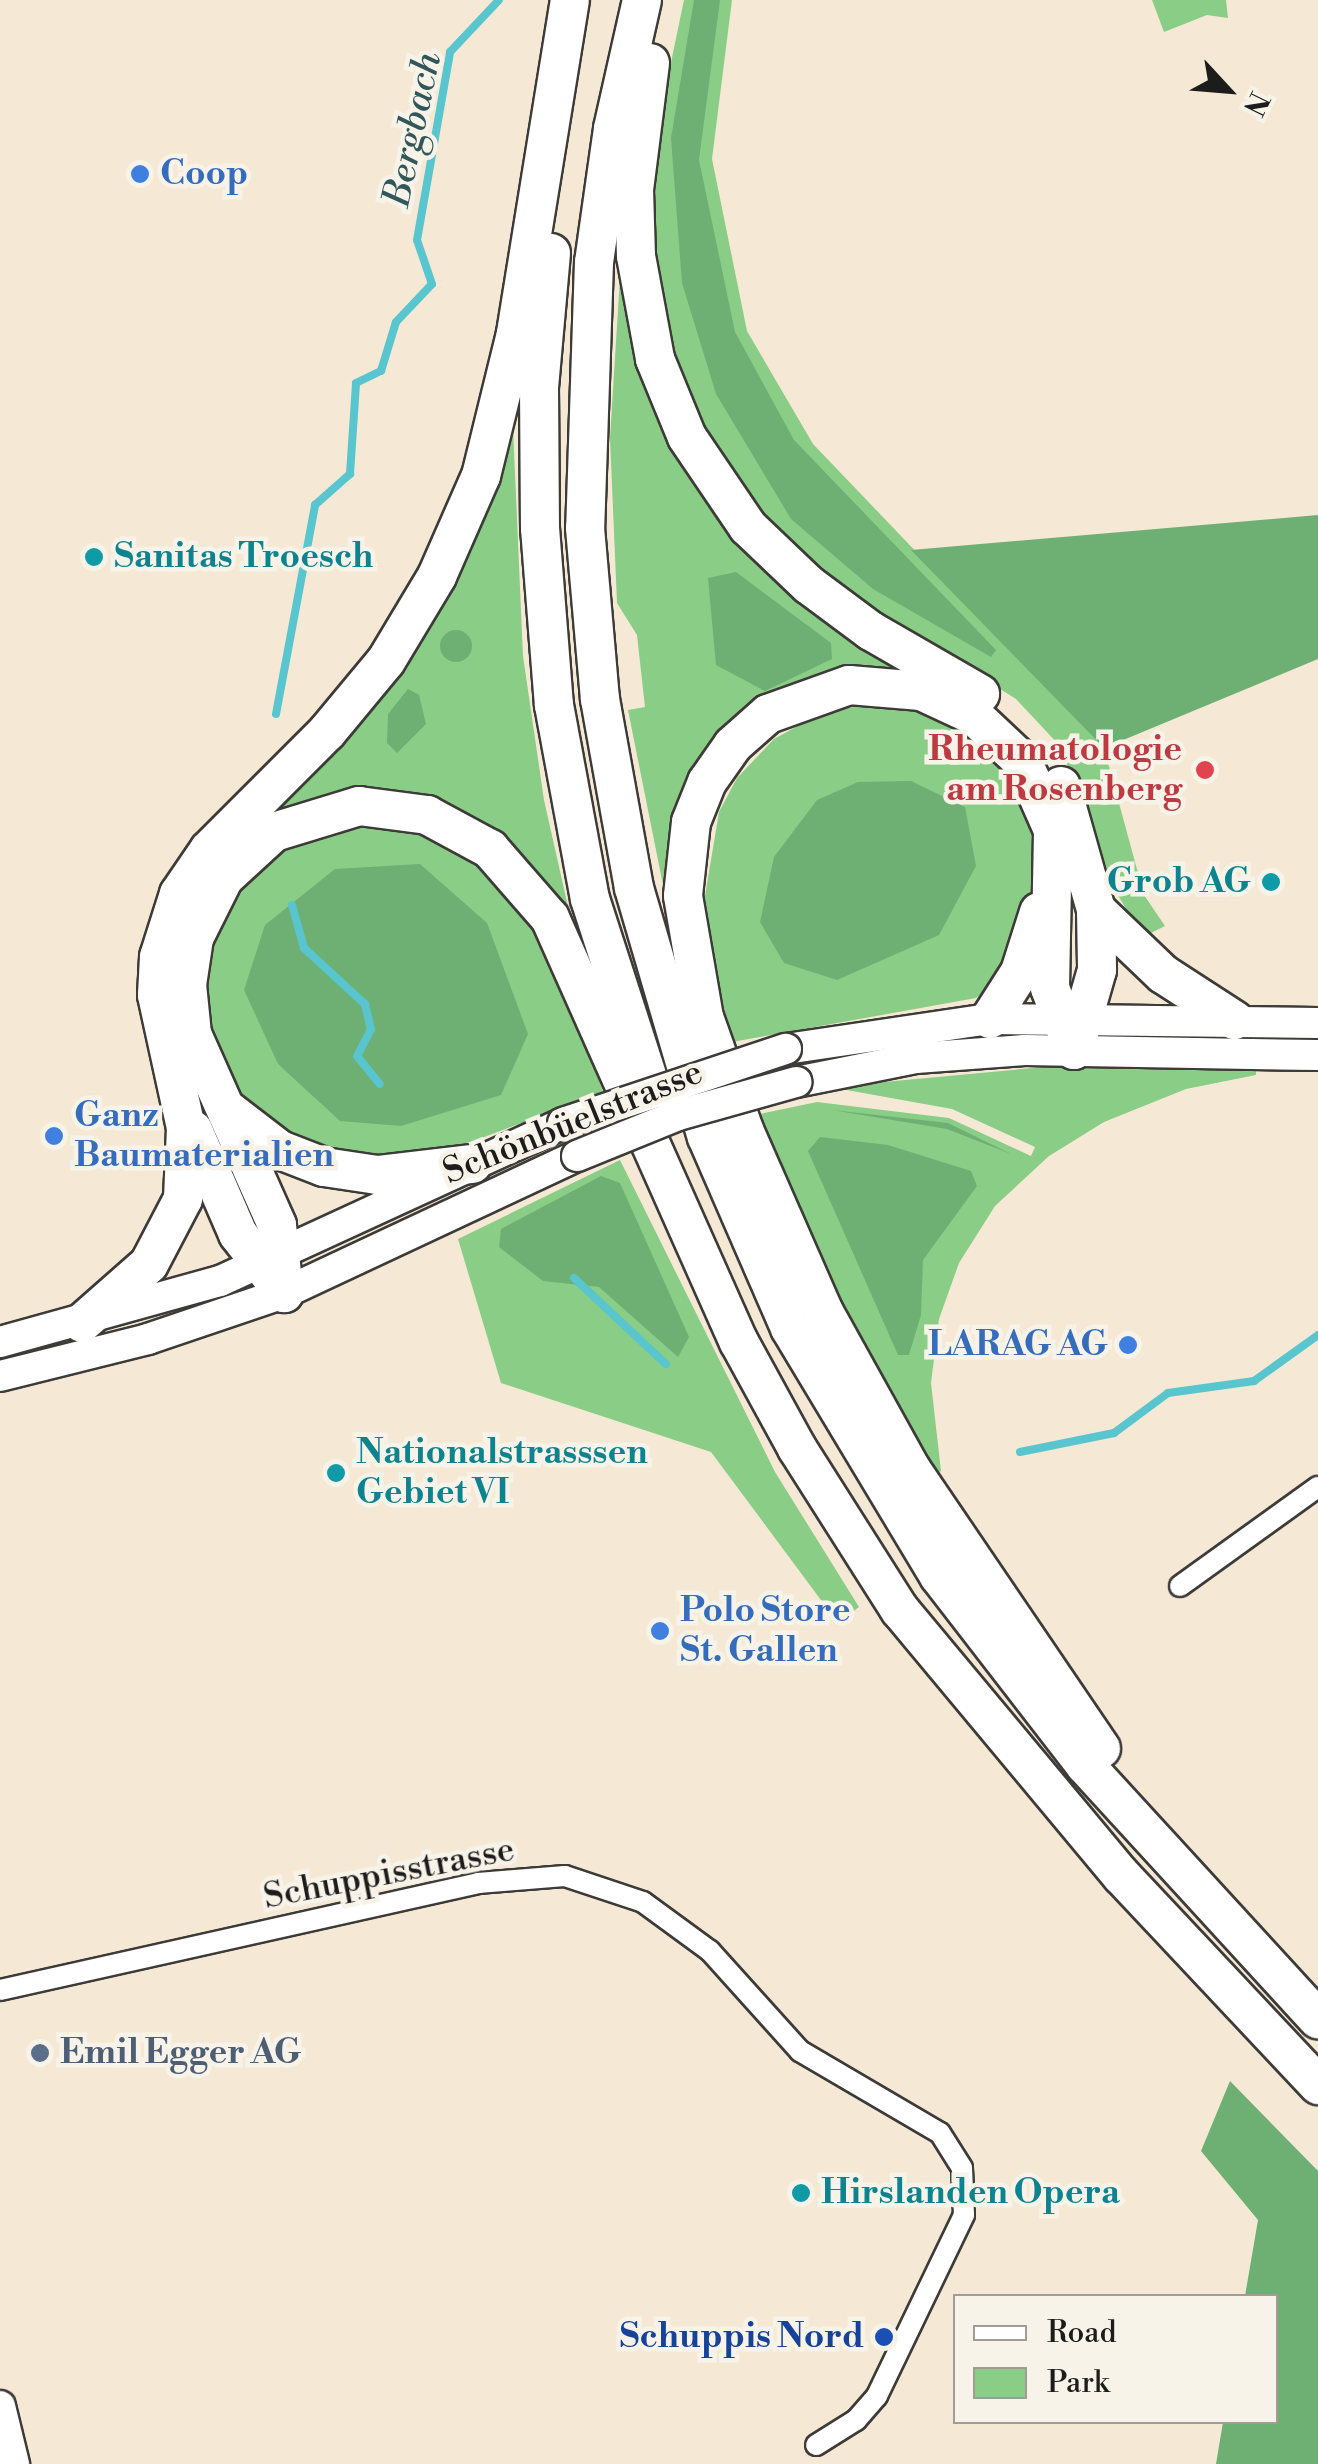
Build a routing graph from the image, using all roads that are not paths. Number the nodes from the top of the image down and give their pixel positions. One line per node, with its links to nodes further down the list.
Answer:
1 (570, 0): 12 (highway)
2 (596, 0): 14 (highway)
3 (642, 0): 22 (highway)
4 (664, 0): 6 (highway)
5 (1052, 830): 7 (highway); 10 (highway); 22 (highway)
6 (1096, 910): 8 (highway); 10 (highway)
7 (990, 1020): 10 (main road, Schönbüelstrasse); 13 (main road, Schönbüelstrasse, bridge)
8 (1234, 1020): 9 (main road, Schönbüelstrasse); 10 (main road, Schönbüelstrasse)
9 (1318, 1022)
10 (1072, 1028): 11 (main road, Schönbüelstrasse); 16 (main road, Schönbüelstrasse, bridge)
11 (1318, 1055)
12 (198, 1099): 13 (highway); 14 (highway); 15 (highway); 17 (highway)
13 (472, 1164): 15 (main road, Schönbüelstrasse)
14 (701, 1260): 25 (highway)
15 (271, 1261): 16 (highway); 17 (main road, Schönbüelstrasse)
16 (284, 1294): 19 (main road, Schönbüelstrasse)
17 (82, 1323): 18 (main road, Schönbüelstrasse)
18 (0, 1342)
19 (0, 1376)
20 (1318, 1487): 21 (street)
21 (1180, 1586)
22 (1204, 1900): 24 (highway)
23 (0, 1990): 27 (street, Schuppisstrasse)
24 (1318, 2020)
25 (1318, 2085)
26 (0, 2406): 28 (main road)
27 (816, 2446)
28 (14, 2464)

